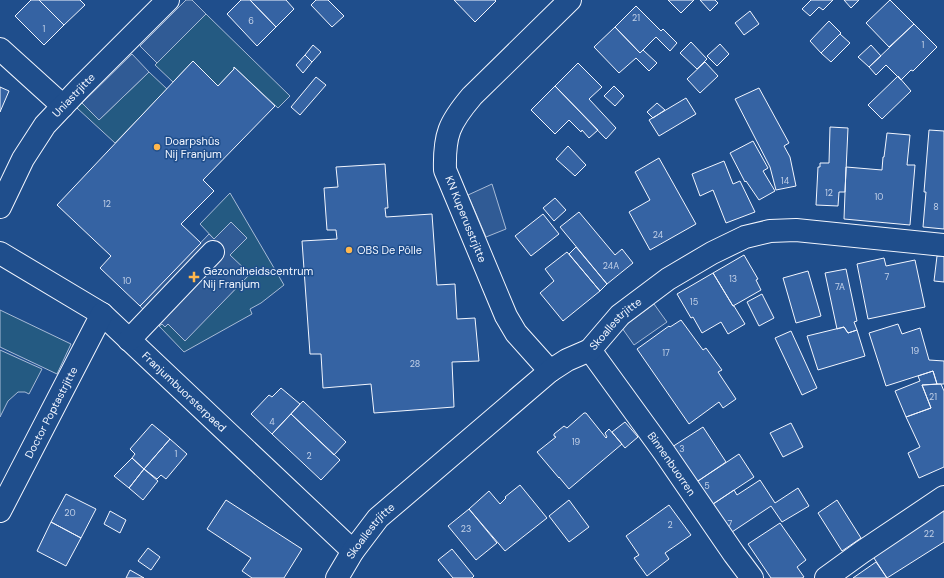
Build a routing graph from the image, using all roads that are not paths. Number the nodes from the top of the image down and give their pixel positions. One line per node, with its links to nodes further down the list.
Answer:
1 (168, 0): 4 (street, Uniastrjitte)
2 (570, 0): 12 (street, KN Kuperusstrjitte)
3 (0, 49): 4 (street)
4 (63, 106): 5 (street, Uniastrjitte)
5 (0, 207)
6 (944, 245): 11 (street, Skoallestrjitte)
7 (213, 252): 10 (street)
8 (0, 253): 9 (street, Franjumbuorsterpaed)
9 (102, 314): 10 (street, Franjumbuorsterpaed); 14 (street, Doctor Poptastrjitte)
10 (129, 340): 15 (street, Franjumbuorsterpaed)
11 (590, 350): 12 (street, Skoallestrjitte); 17 (street, Binnenbuorren)
12 (550, 371): 15 (street, Skoallestrjitte)
13 (944, 498): 18 (street)
14 (0, 511)
15 (353, 551): 16 (street, Skoallestrjitte)
16 (337, 578)
17 (752, 578)
18 (826, 578)

